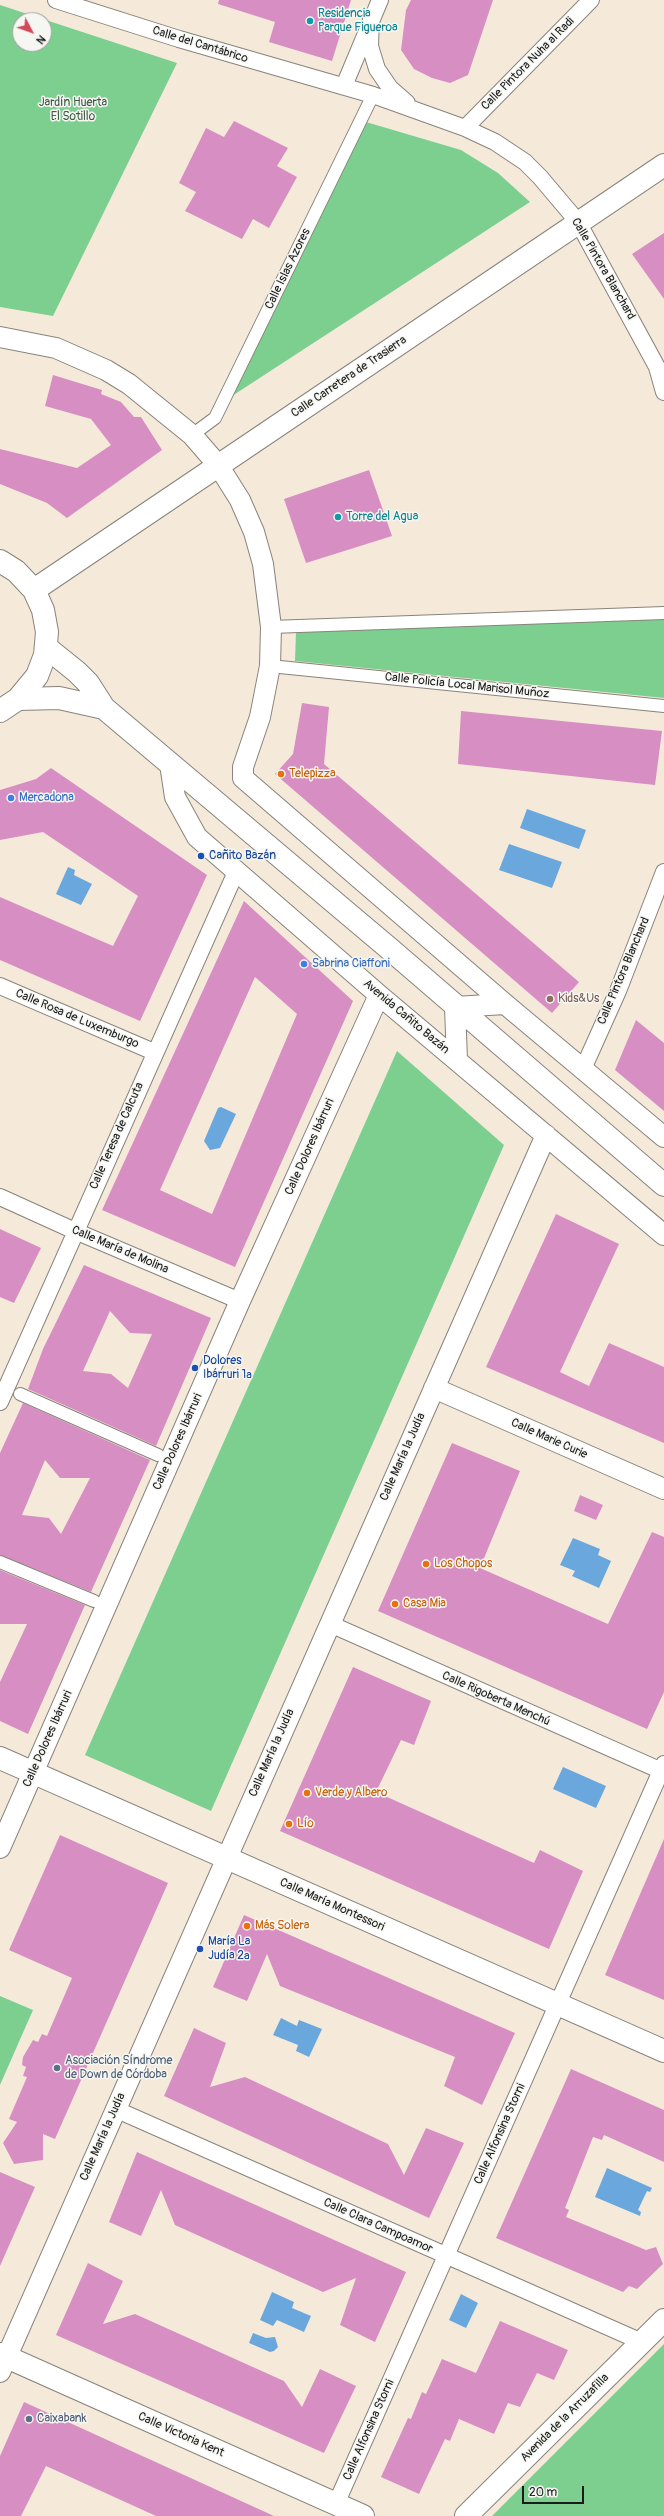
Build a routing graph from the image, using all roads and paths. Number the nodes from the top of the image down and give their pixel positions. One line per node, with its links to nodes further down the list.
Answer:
1 (56, 0): 5 (street, Calle del Cantábrico)
2 (380, 0): 4 (street)
3 (591, 0): 8 (street, Calle Pintora Nuha al Radi)
4 (371, 18): 5 (street); 7 (street)
5 (344, 86): 6 (street, Calle Pintora Blanchard)
6 (373, 95): 7 (street, Calle Pintora Blanchard); 14 (street, Calle Islas Azores)
7 (414, 109): 8 (street, Calle Pintora Blanchard)
8 (465, 128): 10 (street, Calle Pintora Blanchard)
9 (664, 165): 10 (main road, Calle Carretera de Trasierra)
10 (578, 222): 12 (street, Calle Pintora Blanchard); 15 (main road, Calle Carretera de Trasierra)
11 (0, 337): 14 (street)
12 (661, 365): 13 (street, Calle Pintora Blanchard)
13 (664, 392)
14 (192, 435): 15 (street)
15 (218, 465): 17 (main road, Calle Carretera de Trasierra); 19 (street)
16 (0, 561): 17 (main road)
17 (34, 590): 20 (main road)
18 (664, 613): 19 (street)
19 (271, 627): 21 (street)
20 (46, 647): 22 (main road); 24 (main road)
21 (270, 666): 23 (street, Calle Policía Local Marisol Muñoz); 30 (street)
22 (9, 705): 24 (main road)
23 (664, 706)
24 (104, 708): 25 (main road)
25 (170, 764): 26 (street, Avenida Cañito Bazán); 31 (main road)
26 (236, 872): 29 (street, Avenida Cañito Bazán); 32 (street, Calle Teresa de Calcuta)
27 (664, 872): 34 (street, Calle Pintora Blanchard)
28 (0, 986): 32 (street, Calle Rosa de Luxemburgo)
29 (379, 994): 33 (street, Avenida Cañito Bazán); 41 (street, Calle Dolores Ibárruri)
30 (505, 1004): 31 (street); 34 (street)
31 (455, 1007): 33 (street, Avenida Cañito Bazán); 37 (main road)
32 (154, 1052): 39 (street, Calle Teresa de Calcuta)
33 (457, 1060): 35 (street, Avenida Cañito Bazán)
34 (583, 1069): 36 (street)
35 (546, 1135): 40 (street, Avenida Cañito Bazán); 42 (street, Calle María la Judía)
36 (664, 1137)
37 (664, 1185)
38 (0, 1197): 39 (street, Calle María de Molina)
39 (75, 1231): 41 (street, Calle María de Molina); 44 (street, Calle Teresa de Calcuta)
40 (664, 1235)
41 (240, 1301): 52 (street, Calle Dolores Ibárruri)
42 (434, 1388): 46 (street, Calle Marie Curie); 49 (street, Calle María la Judía)
43 (20, 1394): 45 (street)
44 (0, 1402)
45 (158, 1455)
46 (664, 1490)
47 (0, 1562): 48 (street)
48 (94, 1601)
49 (330, 1624): 51 (street, Calle Rigoberta Menchú); 54 (street, Calle María la Judía)
50 (0, 1758): 52 (main road, Calle María Montessori)
51 (663, 1769): 55 (street, Calle Alfonsina Storni)
52 (33, 1773): 53 (street, Calle Dolores Ibárruri); 54 (main road, Calle María Montessori)
53 (0, 1848)
54 (226, 1858): 55 (main road, Calle María Montessori); 57 (street, Calle María la Judía)
55 (557, 2003): 56 (main road, Calle María Montessori); 58 (street, Calle Alfonsina Storni)
56 (664, 2051)
57 (115, 2109): 58 (street, Calle Clara Campoamor); 61 (street, Calle María la Judía)
58 (447, 2257): 60 (street, Calle Clara Campoamor); 62 (street, Calle Alfonsina Storni)
59 (664, 2320): 60 (main road, Avenida de la Arruzafilla)
60 (642, 2342): 64 (main road, Avenida de la Arruzafilla)
61 (2, 2361): 62 (main road, Calle Victoria Kent)
62 (336, 2504): 63 (main road, Calle Victoria Kent)
63 (363, 2516)
64 (466, 2516)

